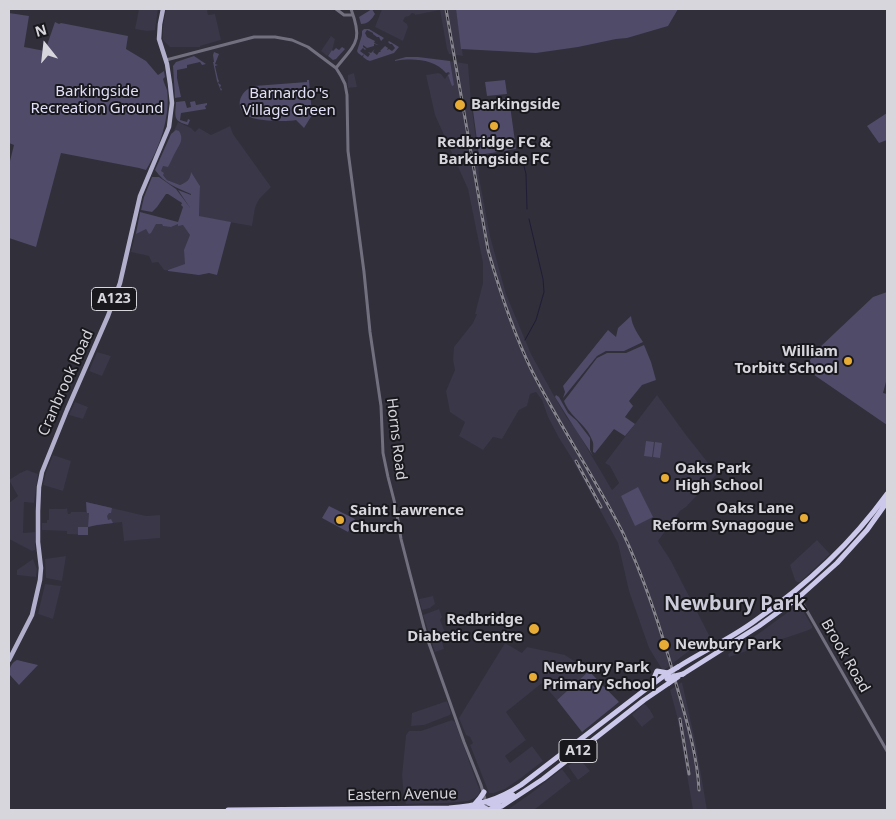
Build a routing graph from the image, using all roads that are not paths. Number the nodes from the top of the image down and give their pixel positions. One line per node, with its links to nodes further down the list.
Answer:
1 (163, 9): 5 (main road, A123)
2 (336, 9): 4 (street)
3 (351, 9): 4 (street)
4 (353, 15): 6 (street)
5 (166, 60): 6 (street); 12 (main road, Cranbrook Road / A123)
6 (336, 68): 18 (street, Horns Road)
7 (887, 494): 11 (highway, Eastern Avenue / A12)
8 (887, 502): 9 (highway, Eastern Avenue / A12)
9 (799, 597): 10 (highway, Eastern Avenue / A12); 16 (street, Brook Road)
10 (715, 654): 11 (highway); 13 (highway, Eastern Avenue / A12)
11 (699, 656): 13 (highway); 14 (highway, Eastern Avenue / A12, bridge)
12 (9, 660)
13 (698, 665): 14 (highway, Eastern Avenue / A12, bridge)
14 (666, 679): 15 (highway, Eastern Avenue / A12); 15 (highway); 17 (highway, Eastern Avenue / A12)
15 (650, 686): 19 (highway, Eastern Avenue / A12)
16 (887, 751)
17 (530, 787): 19 (highway); 22 (highway, Eastern Avenue / A12)
18 (484, 792): 19 (street, Horns Road); 20 (highway)
19 (487, 802): 20 (highway, Eastern Avenue / A12); 26 (street, Horns Road)
20 (474, 805): 21 (highway, Eastern Avenue / A12)
21 (449, 808): 23 (highway, Eastern Avenue / A12); 24 (highway)
22 (500, 808): 26 (highway, Eastern Avenue / A12)
23 (228, 810)
24 (456, 810)
25 (465, 810): 26 (highway, Eastern Avenue)
26 (488, 810)

